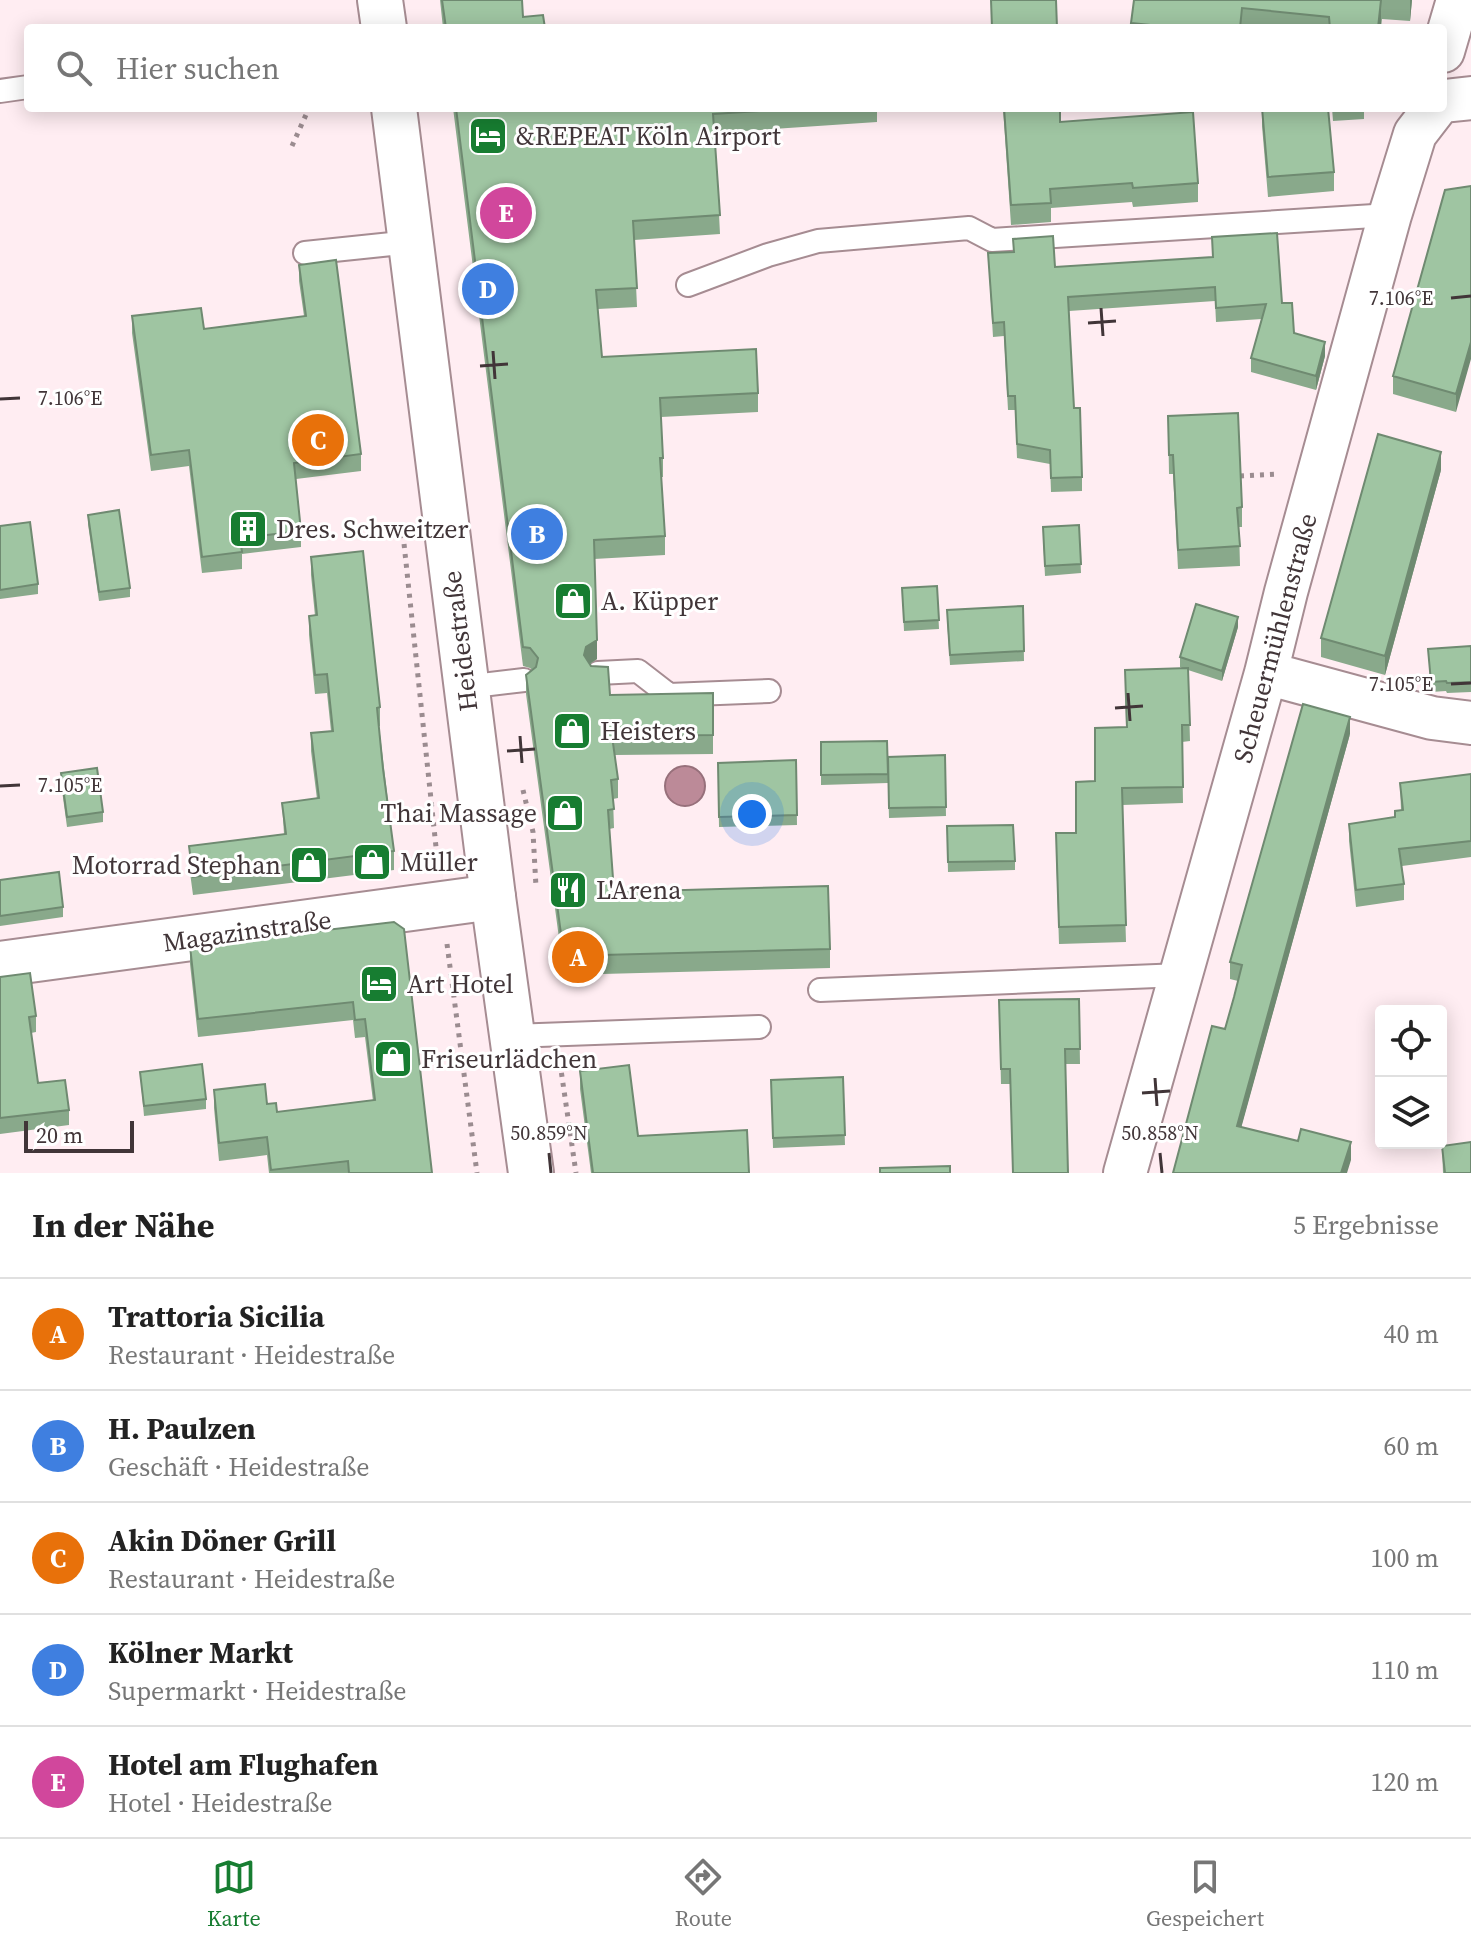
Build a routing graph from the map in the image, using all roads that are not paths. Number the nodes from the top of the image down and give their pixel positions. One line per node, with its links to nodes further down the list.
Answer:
1 (380, 0): 3 (street)
2 (1458, 0): 4 (street)
3 (383, 24)
4 (1447, 37)
5 (24, 88): 6 (lane)
6 (0, 91)
7 (1471, 98): 8 (street)
8 (1447, 100)
9 (395, 112): 12 (street, Heidestraße)
10 (1432, 112): 11 (street, Scheuermühlenstraße)
11 (1390, 215): 14 (lane); 16 (street, Scheuermühlenstraße)
12 (411, 242): 13 (lane); 18 (street, Heidestraße)
13 (305, 253)
14 (688, 285)
15 (598, 673): 19 (lane)
16 (1266, 673): 20 (street); 23 (street, Scheuermühlenstraße)
17 (524, 680): 18 (lane)
18 (465, 687): 21 (street, Heidestraße)
19 (769, 691)
20 (1471, 723)
21 (493, 897): 22 (street, Magazinstraße); 26 (street, Heidestraße)
22 (0, 964)
23 (1181, 975): 24 (lane); 28 (street, Scheuermühlenstraße)
24 (820, 990)
25 (759, 1027): 26 (lane)
26 (512, 1036): 27 (street, Heidestraße)
27 (531, 1173)
28 (1125, 1173)

